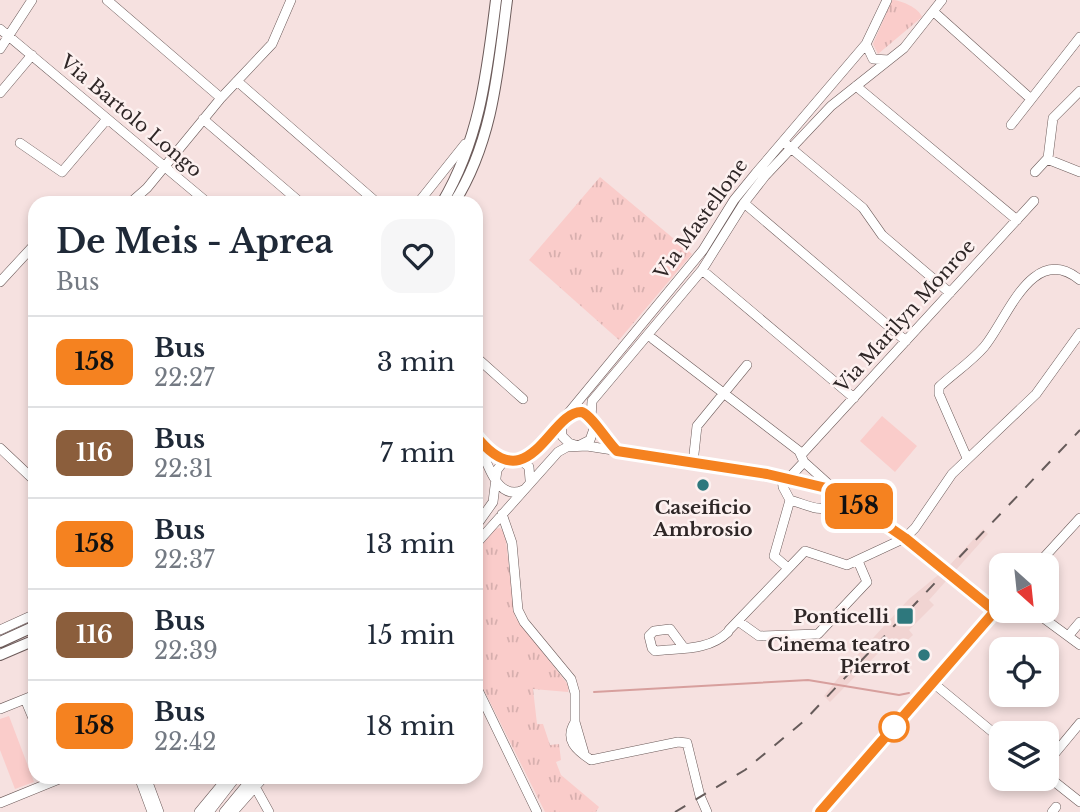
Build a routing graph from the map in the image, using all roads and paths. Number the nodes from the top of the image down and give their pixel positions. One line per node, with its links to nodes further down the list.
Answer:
1 (32, 0): 10 (street)
2 (107, 0): 20 (street)
3 (291, 0): 16 (street)
4 (496, 0): 24 (main road)
5 (507, 0): 38 (main road)
6 (887, 0): 12 (street, Via Mastellone)
7 (942, 0): 8 (street, Via Mastellone)
8 (934, 12): 15 (street, Via Mastellone); 21 (street)
9 (0, 29): 10 (street, Via Bartolo Longo)
10 (9, 37): 13 (street); 14 (street, Via Bartolo Longo)
11 (1080, 37): 21 (street)
12 (866, 44): 15 (street); 27 (street, Via Mastellone)
13 (0, 49)
14 (32, 55): 19 (street, Via Bartolo Longo); 22 (street, Via Bartolo Longo)
15 (891, 59): 17 (street, Via Mastellone)
16 (236, 83): 20 (street); 35 (street)
17 (856, 86): 27 (street, Via Mastellone); 41 (street)
18 (1080, 92): 28 (street)
19 (0, 93)
20 (221, 98): 23 (street)
21 (1031, 99): 25 (street)
22 (107, 119): 26 (street); 29 (street, Via Bartolo Longo)
23 (203, 119): 29 (street); 34 (street)
24 (478, 121): 36 (street); 37 (main road)
25 (1011, 125)
26 (20, 143)
27 (787, 145): 40 (street, Via Mastellone); 46 (street); 55 (street, Via Mastellone)
28 (1047, 159): 30 (street); 31 (street)
29 (165, 166): 32 (street); 33 (street, Via Bartolo Longo)
30 (1035, 172)
31 (1080, 172)
32 (137, 196)
33 (200, 196)
34 (293, 196)
35 (367, 196)
36 (424, 196)
37 (446, 196)
38 (458, 196)
39 (1034, 201): 41 (street, Via Marilyn Monroe)
40 (744, 202): 43 (street, Via Mastellone); 49 (street)
41 (1017, 220): 46 (street, Via Marilyn Monroe)
42 (28, 252): 45 (street)
43 (702, 270): 53 (street); 56 (street, Via Mastellone)
44 (1080, 279): 63 (street)
45 (0, 282)
46 (950, 293): 49 (street, Via Marilyn Monroe)
47 (1080, 333): 63 (street)
48 (653, 339): 52 (street)
49 (906, 341): 53 (street, Via Marilyn Monroe)
50 (483, 363): 54 (street)
51 (747, 365): 52 (street)
52 (723, 394): 62 (street); 65 (street)
53 (854, 398): 62 (street, Via Marilyn Monroe)
54 (523, 399)
55 (563, 419): 56 (street); 58 (street); 64 (street)
56 (593, 422): 58 (street); 61 (street)
57 (483, 443): 64 (street)
58 (578, 446): 61 (street); 68 (street)
59 (0, 448): 66 (street)
60 (483, 450): 69 (street)
61 (617, 451): 65 (street)
62 (803, 458): 67 (street, Via Marilyn Monroe); 71 (street)
63 (967, 458): 78 (street)
64 (513, 459): 68 (street); 69 (street)
65 (693, 463): 67 (street)
66 (28, 474)
67 (785, 478): 71 (street); 73 (street)
68 (530, 480): 70 (street)
69 (498, 483): 70 (street); 75 (street)
70 (524, 489): 74 (street)
71 (835, 490): 72 (street)
72 (845, 495): 73 (street); 78 (street)
73 (790, 500): 81 (street)
74 (502, 514): 77 (street); 122 (street)
75 (483, 516)
76 (1080, 518): 79 (street)
77 (483, 536)
78 (905, 538): 80 (street); 82 (street)
79 (1048, 553)
80 (858, 561): 81 (street); 85 (street)
81 (788, 568): 85 (street)
82 (989, 601)
83 (28, 617): 89 (street)
84 (989, 618): 96 (street)
85 (738, 621): 94 (street)
86 (1080, 622): 90 (street)
87 (1051, 623): 90 (street)
88 (28, 629): 91 (main road)
89 (0, 630)
90 (1069, 635): 93 (street)
91 (3, 639)
92 (28, 643): 95 (main road)
93 (1080, 645)
94 (684, 648)
95 (0, 655)
96 (932, 682): 101 (street); 123 (street)
97 (28, 698): 99 (street)
98 (483, 700): 121 (street)
99 (0, 709)
100 (1080, 723): 102 (street)
101 (989, 728)
102 (1059, 748)
103 (45, 784): 113 (street)
104 (142, 784): 114 (street)
105 (149, 784): 115 (street)
106 (222, 784): 116 (street)
107 (231, 784): 117 (street)
108 (250, 784): 118 (street)
109 (251, 784): 119 (street)
110 (255, 784): 120 (street)
111 (1059, 789): 112 (street)
112 (1080, 802)
113 (0, 803)
114 (152, 812)
115 (159, 812)
116 (199, 812)
117 (209, 812)
118 (225, 812)
119 (233, 812)
120 (269, 812)
121 (537, 812)
122 (707, 812)
123 (820, 812)

